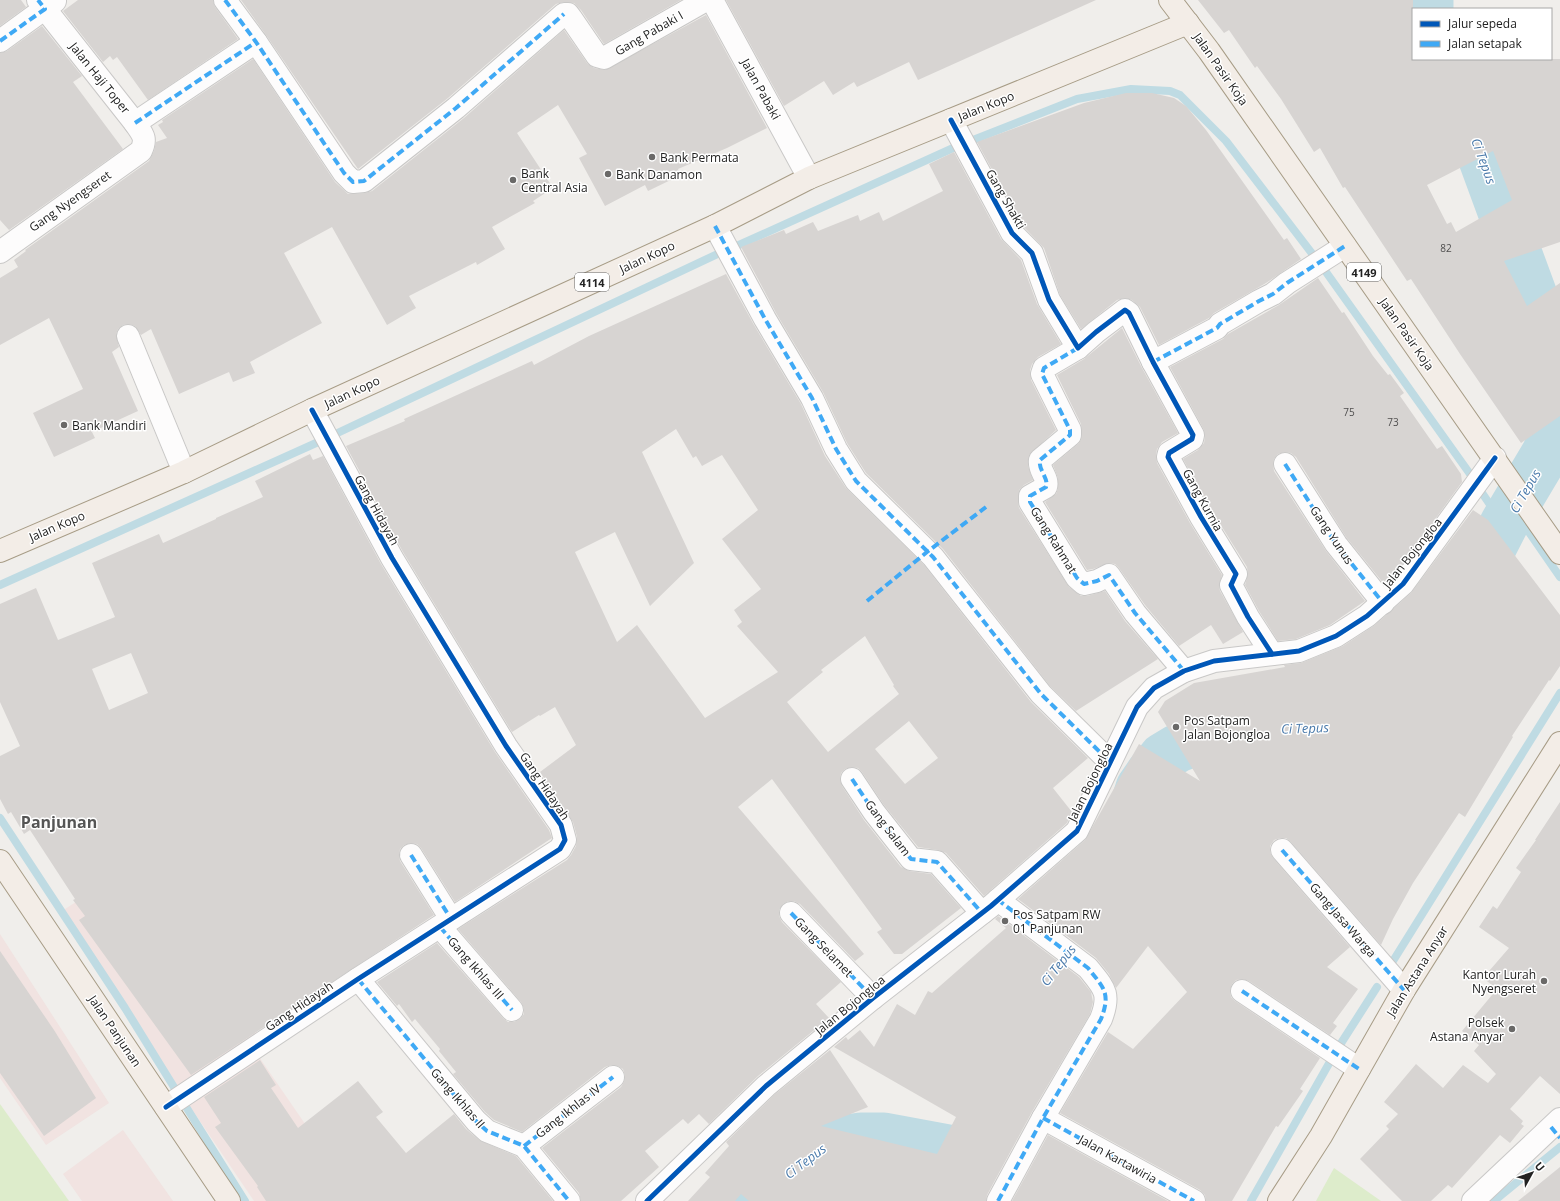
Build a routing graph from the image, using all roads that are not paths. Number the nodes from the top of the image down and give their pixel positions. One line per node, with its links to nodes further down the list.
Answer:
1 (225, 0): 8 (street)
2 (706, 0): 8 (street, Gang Pabaki I)
3 (712, 0): 12 (street, Jalan Pabaki)
4 (1170, 0): 6 (main road, Jalan Pasir Koja / 4149)
5 (46, 3): 7 (street); 10 (street, Jalan Haji Toper)
6 (1188, 22): 9 (main road, Jalan Kopo / 4114); 14 (main road, Jalan Pasir Koja / 4149)
7 (0, 42)
8 (256, 42): 10 (street)
9 (951, 120): 12 (main road, Jalan Kopo / 4114); 17 (street, Gang Shakti)
10 (136, 123): 11 (street, Jalan Haji Toper)
11 (141, 151): 15 (street, Gang Nyengseret)
12 (809, 178): 13 (main road, Jalan Kopo / 4114)
13 (715, 226): 19 (main road, Jalan Kopo / 4114); 29 (street)
14 (1345, 246): 18 (street); 20 (main road, Jalan Pasir Koja / 4149)
15 (0, 252)
16 (128, 336): 22 (street)
17 (1078, 348): 18 (street); 27 (street, Gang Rahmat)
18 (1153, 362): 26 (street, Gang Kurnia)
19 (312, 410): 22 (main road, Jalan Kopo / 4114); 36 (street, Gang Hidayah)
20 (1495, 458): 24 (main road, Jalan Pasir Koja / 4149); 25 (street, Jalan Bojongloa)
21 (1285, 464): 25 (street, Gang Yunus)
22 (184, 472): 23 (main road, Jalan Kopo / 4114)
23 (0, 551)
24 (1560, 553)
25 (1379, 599): 26 (street, Jalan Bojongloa)
26 (1272, 654): 27 (street, Jalan Bojongloa)
27 (1180, 666): 29 (street, Jalan Bojongloa)
28 (1560, 743): 38 (main road, Jalan Astana Anyar)
29 (1110, 762): 34 (street, Jalan Bojongloa)
30 (852, 779): 34 (street, Gang Salam)
31 (1282, 850): 38 (street, Gang Jasa Warga)
32 (411, 855): 36 (street, Gang Ikhlas III)
33 (0, 861): 44 (main road, Jalan Panjunan)
34 (992, 905): 40 (street, Jalan Bojongloa); 45 (street, Gang Salam)
35 (791, 913): 40 (street, Gang Selamet)
36 (446, 923): 37 (street, Gang Hidayah); 41 (street, Gang Ikhlas III)
37 (358, 979): 44 (street, Gang Hidayah); 47 (street, Gang Ikhlas II)
38 (1404, 990): 42 (main road, Jalan Astana Anyar)
39 (1242, 991): 42 (street)
40 (873, 998): 50 (street, Jalan Bojongloa)
41 (512, 1010)
42 (1350, 1063): 53 (main road, Jalan Astana Anyar)
43 (613, 1077): 47 (street, Gang Ikhlas IV)
44 (166, 1107): 48 (main road, Jalan Panjunan)
45 (1043, 1118): 51 (street, Gang Salam); 52 (street, Jalan Kartawiria)
46 (1557, 1128): 54 (street)
47 (524, 1146): 49 (street, Gang Ikhlas II)
48 (229, 1201)
49 (569, 1201)
50 (647, 1201)
51 (998, 1201)
52 (1194, 1201)
53 (1279, 1201)
54 (1473, 1201)

